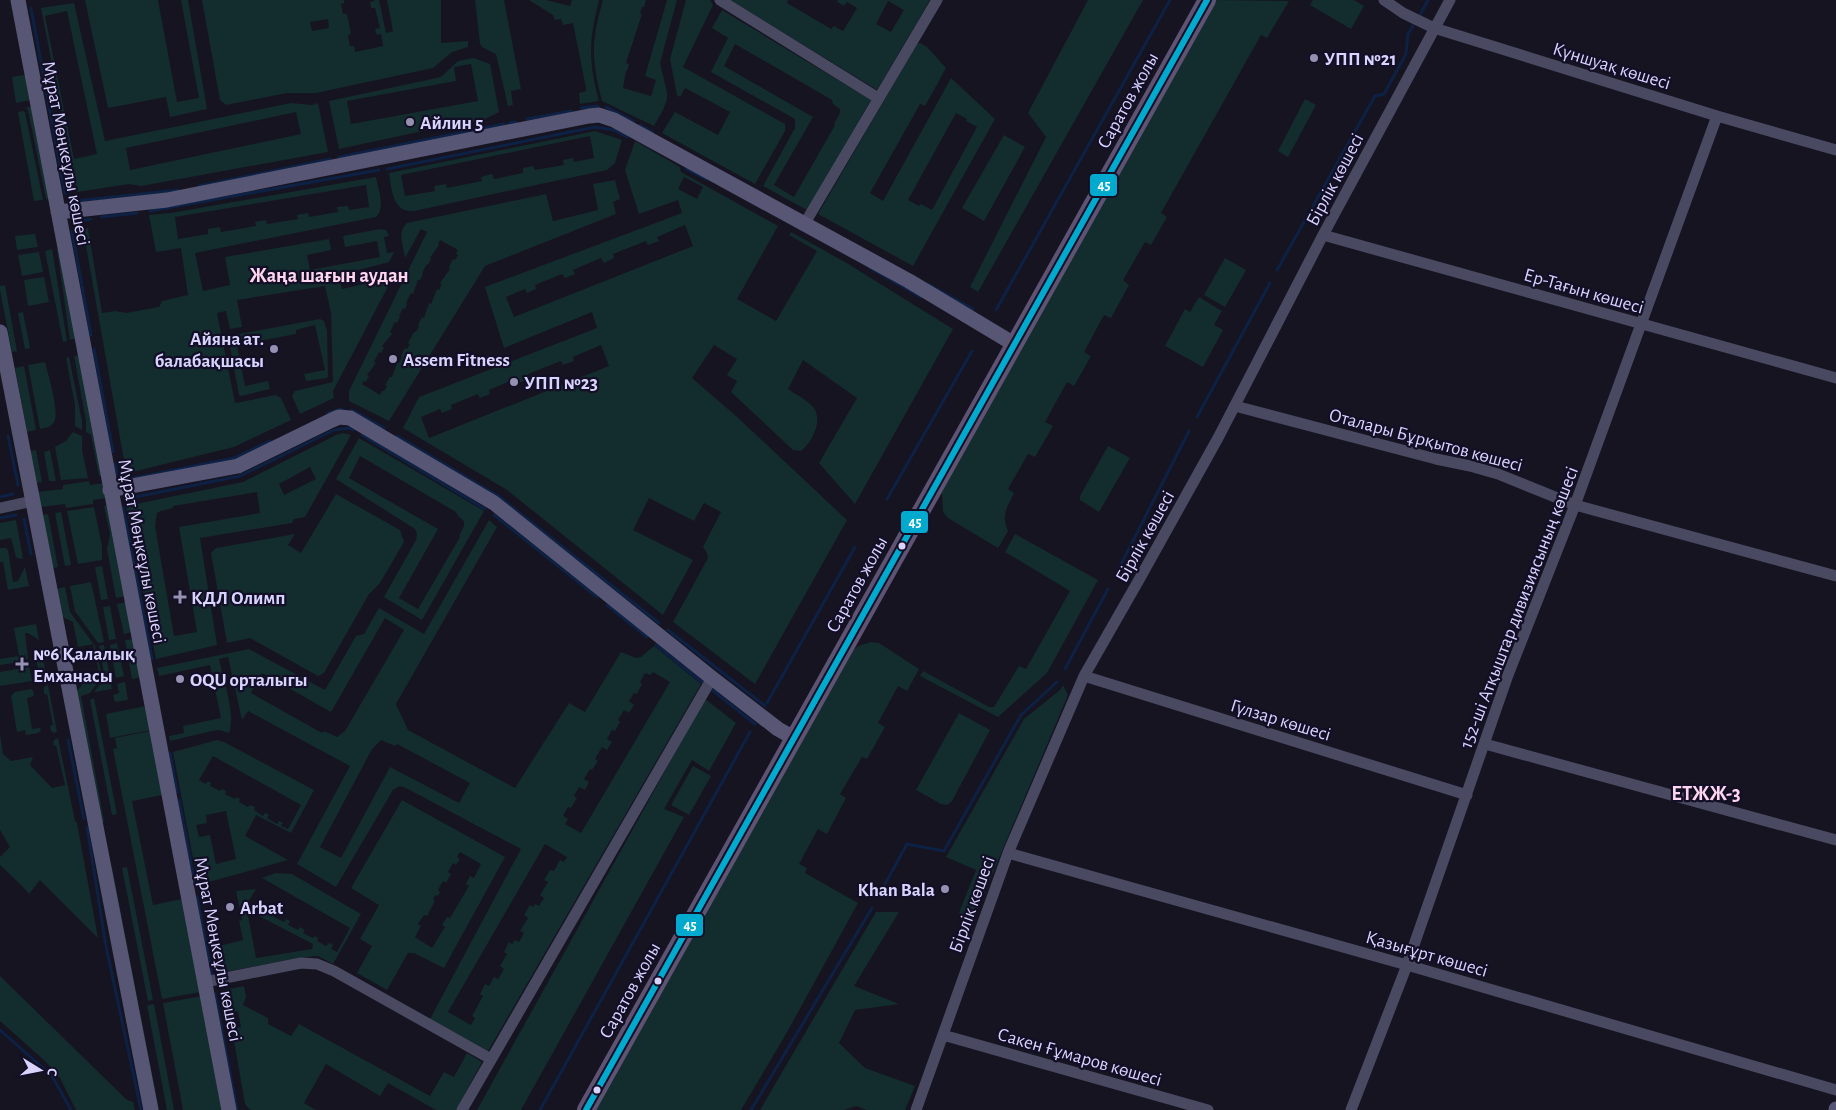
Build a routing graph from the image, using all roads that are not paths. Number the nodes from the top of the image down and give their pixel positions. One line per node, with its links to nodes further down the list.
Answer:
1 (18, 0): 12 (main road, Мұрат Мөңкеұлы көшесі)
2 (720, 0): 9 (street)
3 (937, 0): 9 (street)
4 (1196, 0): 17 (main road, Саратов жолы)
5 (1207, 0): 17 (main road, Саратов жолы)
6 (1384, 0): 8 (street, Күншуақ көшесі)
7 (1450, 0): 8 (street, Бірлік көшесі)
8 (1434, 28): 10 (street, Күншуақ көшесі); 14 (street, Бірлік көшесі)
9 (878, 98): 13 (street)
10 (1718, 116): 11 (street, Күншуақ көшесі); 15 (street, 152-ші Атқыштар дивизиясының көшесі)
11 (1836, 150)
12 (58, 212): 13 (main road); 20 (main road, Мұрат Мөңкеұлы көшесі)
13 (805, 223): 17 (main road)
14 (1323, 235): 15 (street, Ер-Тағын көшесі); 19 (street, Бірлік көшесі)
15 (1640, 324): 18 (street, Ер-Тағын көшесі); 22 (street, 152-ші Атқыштар дивизиясының көшесі)
16 (0, 332): 21 (main road)
17 (1010, 342): 27 (main road, Саратов жолы)
18 (1836, 378)
19 (1235, 406): 22 (street, Оталары Бұрқытов көшесі); 25 (street, Бірлік көшесі)
20 (110, 490): 26 (main road); 33 (main road, Мұрат Мөңкеұлы көшесі)
21 (33, 501): 23 (street); 37 (main road)
22 (1575, 505): 24 (street, Оталары Бұрқытов көшесі); 28 (street, 152-ші Атқыштар дивизиясының көшесі)
23 (0, 508)
24 (1836, 576)
25 (1084, 676): 29 (street, Гүлзар көшесі); 31 (street, Бірлік көшесі)
26 (712, 678): 27 (main road); 35 (street)
27 (790, 736): 40 (main road, Саратов жолы); 41 (main road, Саратов жолы)
28 (1485, 744): 29 (street, 152-ші Атқыштар дивизиясының көшесі); 30 (street)
29 (1467, 795): 32 (street, 152-ші Атқыштар дивизиясының көшесі)
30 (1836, 840)
31 (1008, 853): 32 (street, Қазығұрт көшесі); 34 (street, Бірлік көшесі)
32 (1407, 965): 36 (street, Қазығұрт көшесі); 44 (street, 152-ші Атқыштар дивизиясының көшесі)
33 (205, 982): 35 (street); 38 (main road, Мұрат Мөңкеұлы көшесі)
34 (943, 1035): 42 (street, Бірлік көшесі); 43 (street, Сакен Ғұмаров көшесі)
35 (491, 1059): 39 (street)
36 (1836, 1090)
37 (150, 1110)
38 (229, 1110)
39 (462, 1110)
40 (575, 1110)
41 (586, 1110)
42 (916, 1110)
43 (1208, 1110)
44 (1351, 1110)

